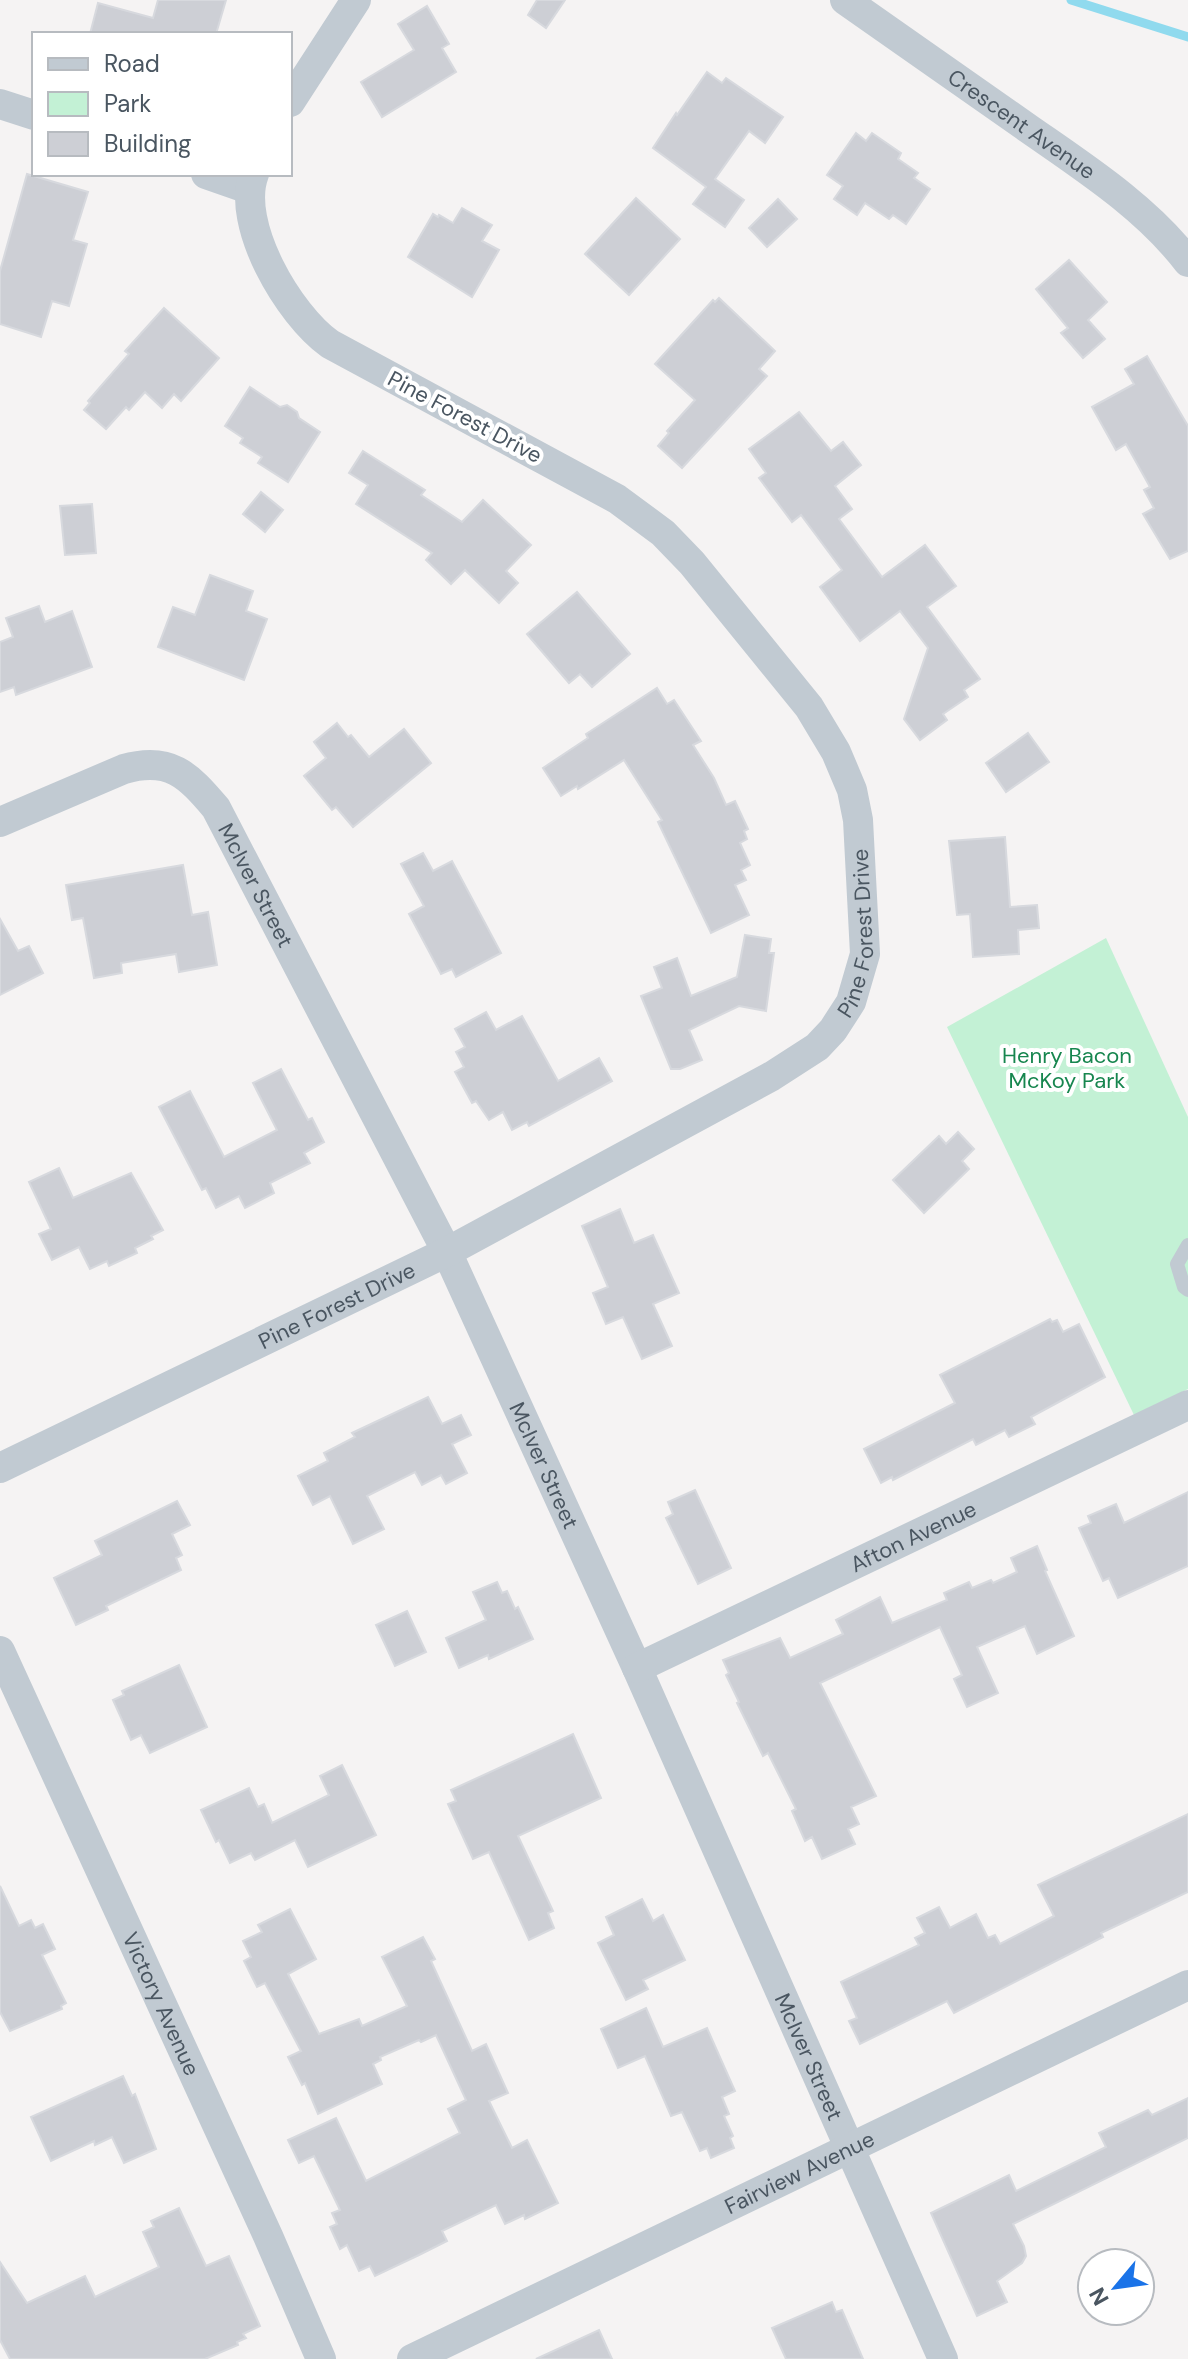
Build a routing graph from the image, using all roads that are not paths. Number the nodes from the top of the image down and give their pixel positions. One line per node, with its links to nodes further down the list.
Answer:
1 (356, 0): 3 (street)
2 (845, 0): 8 (street, Crescent Avenue)
3 (292, 99)
4 (0, 104): 5 (street)
5 (32, 114)
6 (219, 176): 7 (street)
7 (252, 181): 11 (street, Pine Forest Drive)
8 (1188, 262)
9 (0, 822): 11 (street, McIver Street)
10 (1188, 1245): 12 (lane)
11 (447, 1252): 14 (street, Pine Forest Drive); 16 (street, McIver Street)
12 (1188, 1290)
13 (1188, 1405): 16 (street, Afton Avenue)
14 (0, 1468)
15 (0, 1651): 19 (street, Victory Avenue)
16 (637, 1668): 18 (street, McIver Street)
17 (1188, 1985): 18 (street, Fairview Avenue)
18 (850, 2150): 20 (street, Fairview Avenue); 21 (street, McIver Street)
19 (321, 2359)
20 (412, 2359)
21 (943, 2359)

